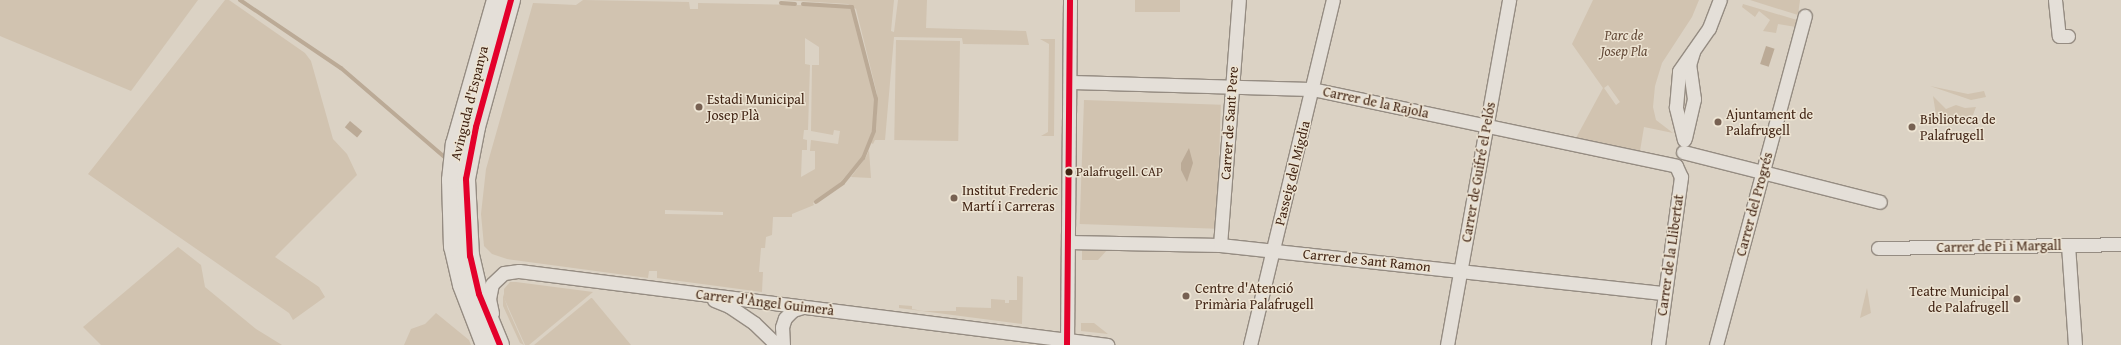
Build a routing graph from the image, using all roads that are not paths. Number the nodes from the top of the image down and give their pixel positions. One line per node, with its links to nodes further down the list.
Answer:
1 (496, 0): 33 (main road, Avinguda d'Espanya)
2 (511, 0): 34 (main road, Avinguda d'Espanya)
3 (1070, 0): 12 (street)
4 (1240, 0): 13 (street, Carrer de Sant Pere)
5 (1333, 0): 14 (street, Passeig del Migdia)
6 (1508, 0): 17 (street, Carrer de Guifré el Pelós)
7 (1720, 0): 11 (street)
8 (2055, 0): 10 (street)
9 (1805, 16): 20 (street, Carrer del Progrés)
10 (2068, 36)
11 (1693, 50): 15 (street); 16 (street)
12 (1070, 82): 13 (street, Carrer de la Rajola); 22 (street)
13 (1231, 87): 14 (street, Carrer de la Rajola); 24 (street, Carrer de Sant Pere)
14 (1312, 89): 17 (street, Carrer de la Rajola); 27 (street, Passeig del Migdia)
15 (1676, 96): 16 (street); 18 (street)
16 (1693, 97): 18 (street)
17 (1486, 126): 19 (street, Carrer de la Rajola); 28 (street, Carrer de Guifré el Pelós)
18 (1683, 146): 19 (street); 20 (street)
19 (1676, 166): 30 (street, Carrer de la Llibertat)
20 (1763, 173): 21 (street); 41 (street, Carrer del Progrés)
21 (1880, 202)
22 (1068, 242): 24 (street, Carrer de Sant Ramon); 32 (street)
23 (2121, 244): 25 (street, Carrer de Pi i Margall)
24 (1220, 245): 27 (street, Carrer de Sant Ramon)
25 (2068, 245): 26 (street, Carrer de Pi i Margall); 42 (street)
26 (1878, 248)
27 (1273, 250): 28 (street, Carrer de Sant Ramon); 38 (street, Passeig del Migdia)
28 (1460, 270): 30 (street, Carrer de Sant Ramon); 39 (street, Carrer de Guifré el Pelós)
29 (687, 292): 31 (street, Carrer d'Àngel Guimerà); 34 (street, Carrer d'Àngel Guimerà); 35 (street)
30 (1664, 293): 40 (street, Carrer de la Llibertat)
31 (805, 307): 32 (street, Carrer d'Àngel Guimerà); 36 (street)
32 (1067, 342): 37 (street, Carrer d'Àngel Guimerà)
33 (486, 345)
34 (502, 345)
35 (777, 345)
36 (783, 345)
37 (1107, 345)
38 (1250, 345)
39 (1447, 345)
40 (1658, 345)
41 (1716, 345)
42 (2075, 345)

